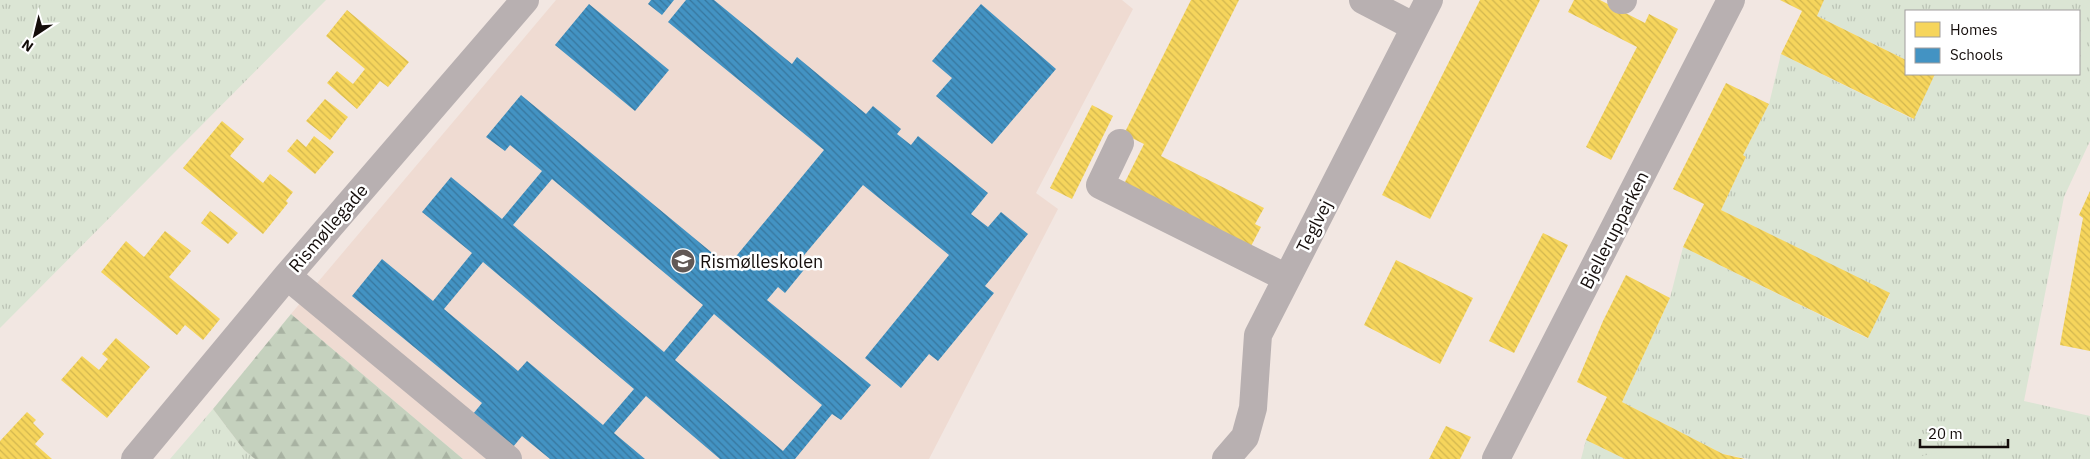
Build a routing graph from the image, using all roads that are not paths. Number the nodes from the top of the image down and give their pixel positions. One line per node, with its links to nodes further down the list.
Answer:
1 (525, 0): 7 (street, Rismøllegade)
2 (1364, 0): 5 (street)
3 (1429, 0): 5 (street, Teglvej)
4 (1731, 0): 12 (street, Bjellerupparken)
5 (1415, 26): 8 (street, Teglvej)
6 (1120, 143): 8 (street)
7 (287, 276): 9 (street, Rismøllegade); 10 (street)
8 (1287, 278): 11 (street, Teglvej)
9 (134, 459)
10 (508, 459)
11 (1226, 459)
12 (1496, 459)

